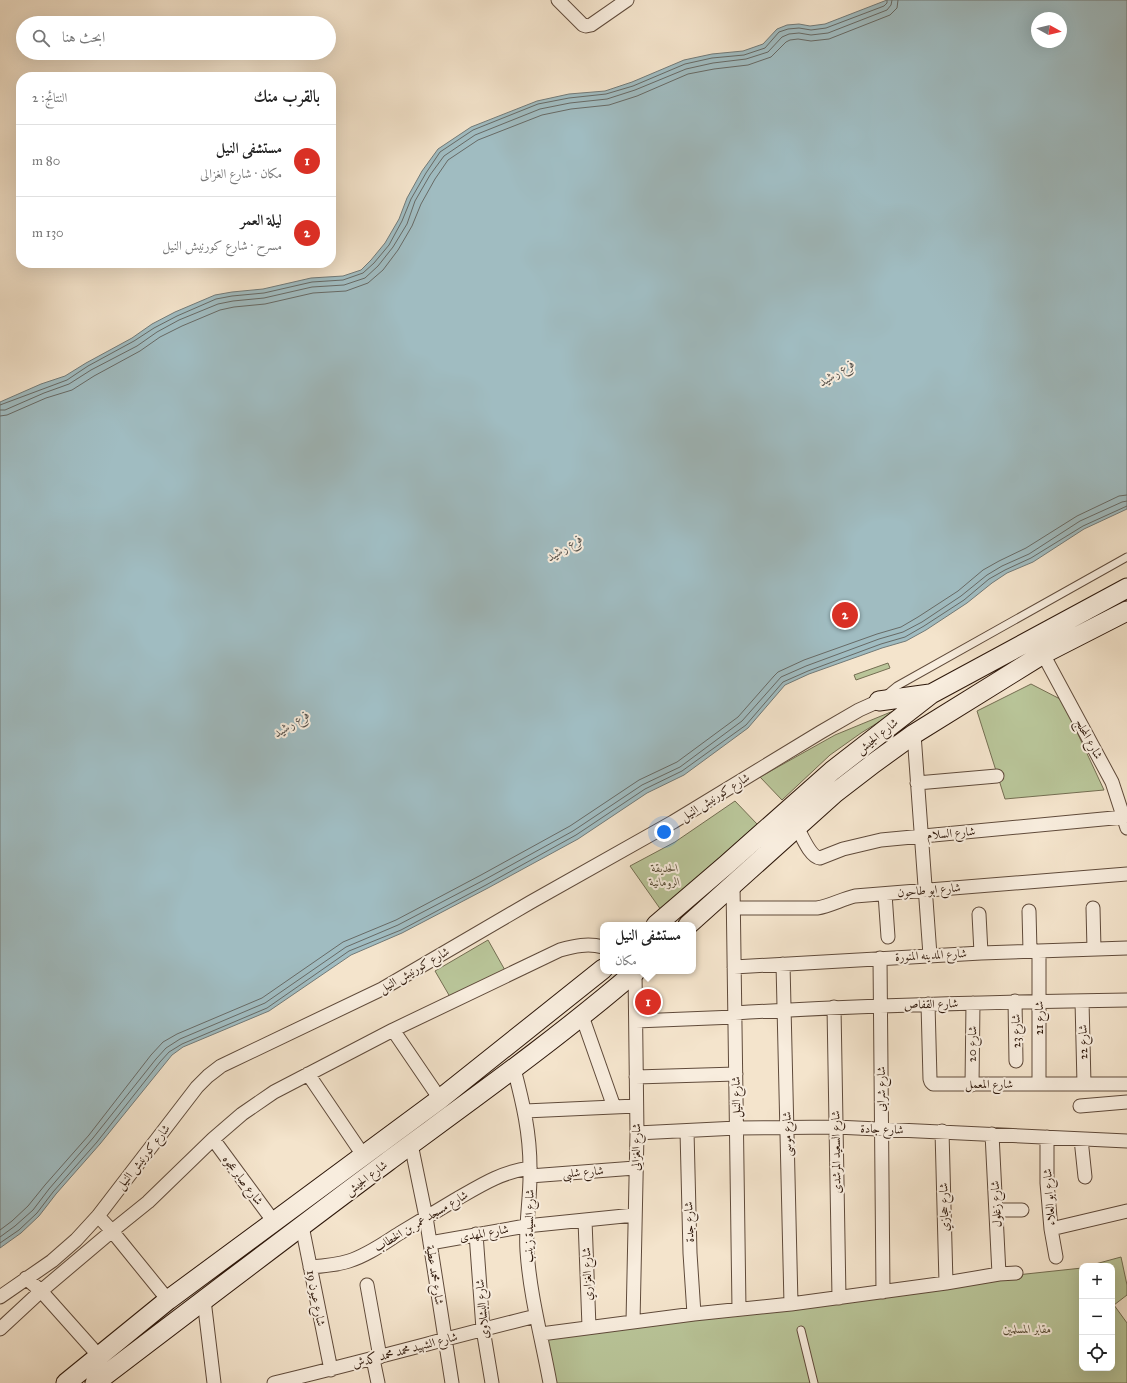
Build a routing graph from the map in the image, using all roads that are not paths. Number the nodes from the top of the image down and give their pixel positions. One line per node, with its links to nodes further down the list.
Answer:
1 (558, 0): 2 (street)
2 (627, 0)
3 (1127, 557): 8 (lane)
4 (1127, 588): 7 (main road, شارع الجيش)
5 (1127, 611): 6 (main road, شارع الجيش)
6 (1043, 654): 9 (main road, شارع الجيش); 12 (street, شارع المحلج)
7 (931, 694): 8 (main road); 23 (main road, شارع الجيش)
8 (879, 701): 87 (street, شارع كورنيش النيل)
9 (914, 734): 11 (street); 13 (main road, شارع الجيش)
10 (997, 776): 11 (street)
11 (917, 783): 14 (street)
12 (1126, 822): 14 (street, شارع السلام)
13 (797, 827): 14 (street, شارع السلام); 16 (main road, شارع الجيش)
14 (921, 836): 17 (street)
15 (1127, 874): 17 (street, شارع ابو طاحون)
16 (733, 885): 19 (street, شارع النيل); 24 (main road, شارع الجيش)
17 (925, 890): 18 (street, شارع ابو طاحون); 31 (street)
18 (885, 894): 19 (street, شارع ابو طاحون); 25 (street)
19 (734, 908): 34 (street, شارع النيل)
20 (1093, 908): 28 (street)
21 (1029, 911): 29 (street, شارع 21)
22 (979, 914): 30 (street)
23 (660, 922)
24 (691, 922)
25 (888, 936)
26 (600, 947): 50 (street)
27 (1127, 948): 28 (street, شارع المدينه المنورة)
28 (1094, 949): 29 (street, شارع المدينه المنورة)
29 (1035, 951): 30 (street, شارع المدينه المنورة); 41 (street, شارع 21)
30 (981, 953): 31 (street, شارع المدينه المنورة)
31 (930, 956): 32 (street, شارع المدينه المنورة)
32 (880, 958): 33 (street, شارع المدينه المنورة); 44 (street, شارع شرابى)
33 (783, 964): 34 (street, شارع المدينه المنورة); 46 (street, شارع موسى)
34 (734, 966): 47 (street, شارع النيل)
35 (600, 971): 60 (main road, شارع الجيش)
36 (634, 974): 48 (main road, شارع الجيش)
37 (636, 974): 49 (street, شارع الغزالى)
38 (1127, 1000): 39 (street, شارع القفاص)
39 (1082, 1001): 41 (street, شارع القفاص); 58 (street, شارع 22)
40 (1015, 1002): 41 (street, شارع القفاص); 42 (street, شارع القفاص); 51 (street, شارع 23)
41 (1039, 1002): 57 (street, شارع 21)
42 (973, 1003): 43 (street, شارع القفاص); 56 (street, شارع 20)
43 (928, 1004): 44 (street, شارع القفاص); 56 (street, شارع المعمل)
44 (881, 1006): 45 (street, شارع القفاص); 69 (street, شارع شرابى)
45 (834, 1007): 46 (street, شارع القفاص); 67 (street, شارع السعيد المرشدى)
46 (784, 1010): 47 (street, شارع القفاص); 66 (street, شارع موسى)
47 (735, 1015): 49 (street, شارع القفاص); 54 (street, شارع النيل)
48 (582, 1016): 52 (main road, شارع الجيش); 64 (street)
49 (636, 1021): 55 (street, شارع الغزالى)
50 (393, 1030): 53 (street); 60 (street)
51 (1016, 1061)
52 (514, 1069): 65 (street, شارع السيدة زينب); 78 (main road, شارع الجيش)
53 (308, 1074): 75 (street); 79 (street)
54 (736, 1074): 55 (street); 68 (street, شارع النيل)
55 (636, 1077): 62 (street, شارع الغزالى)
56 (972, 1084): 57 (street, شارع المعمل)
57 (1039, 1084): 58 (street, شارع المعمل)
58 (1084, 1084): 59 (street, شارع المعمل)
59 (1127, 1084)
60 (440, 1098): 79 (main road, شارع الجيش)
61 (1127, 1102): 63 (street)
62 (636, 1106): 64 (street); 72 (street, شارع الغزالى)
63 (1080, 1106)
64 (614, 1107): 65 (street)
65 (525, 1111): 81 (street, شارع السيدة زينب)
66 (787, 1127): 67 (street, شارع جادة); 68 (street, شارع جادة); 110 (street, شارع موسى)
67 (836, 1127): 69 (street, شارع جادة); 107 (street, شارع السعيد المرشدى)
68 (737, 1128): 70 (street, شارع جادة); 111 (street, شارع النيل)
69 (882, 1129): 71 (street, شارع جادة); 105 (street, شارع شرابى)
70 (687, 1131): 72 (street, شارع جادة); 112 (street, شارع جدة)
71 (942, 1131): 73 (street, شارع جادة); 102 (street, شارع حجازي)
72 (637, 1133): 80 (street, شارع الغزالى)
73 (992, 1134): 74 (street, شارع جادة); 83 (street, شارع زغلول)
74 (1047, 1137): 76 (street, شارع جادة); 93 (street, شارع ابو العلاء)
75 (213, 1139): 90 (street, شارع صابر عجوه); 94 (street)
76 (1081, 1139): 77 (street, شارع جادة); 82 (street)
77 (1127, 1141)
78 (411, 1144): 88 (street, شارع محمد عطية); 91 (main road, شارع الجيش)
79 (363, 1155): 90 (main road, شارع الجيش)
80 (635, 1168): 81 (street, شارع شلبى); 86 (street, شارع الغزالى)
81 (530, 1172): 88 (street, شارع مسجد عمر بن الخطاب); 92 (street, شارع السيدة زينب)
82 (1085, 1177)
83 (996, 1210): 84 (street); 100 (street, شارع زغلول)
84 (1022, 1210)
85 (1127, 1211): 93 (street)
86 (634, 1215): 89 (street, شارع المهدى); 114 (street, شارع الغزالى)
87 (98, 1216): 94 (street); 101 (street, شارع كورنيش النيل)
88 (426, 1217): 96 (street, شارع محمد عطية); 98 (street, شارع مسجد عمر بن الخطاب)
89 (586, 1220): 92 (street, شارع المهدى); 115 (street, شارع الغزاري)
90 (274, 1222): 108 (main road, شارع الجيش)
91 (302, 1226): 98 (street, شارع عيون 19); 109 (main road, شارع الجيش)
92 (526, 1226): 95 (street, شارع المهدى); 113 (street, شارع السيدة زينب)
93 (1051, 1229): 97 (street, شارع ابو العلاء)
94 (112, 1231): 104 (street); 108 (street)
95 (476, 1234): 96 (street, شارع المهدى); 116 (street, شارع البشلاوى)
96 (430, 1243): 120 (street, شارع محمد عطية)
97 (1056, 1257)
98 (310, 1267): 123 (street, شارع عيون 19)
99 (1016, 1273): 100 (street)
100 (999, 1274): 102 (street)
101 (26, 1278): 104 (street); 106 (street, شارع كورنيش النيل)
102 (946, 1283): 105 (street)
103 (367, 1285): 122 (street)
104 (40, 1292): 117 (street); 121 (street)
105 (883, 1292): 107 (street)
106 (0, 1297)
107 (838, 1298): 110 (street)
108 (168, 1300): 121 (main road, شارع الجيش)
109 (204, 1300): 126 (main road, شارع الجيش); 127 (street)
110 (791, 1304): 111 (street)
111 (739, 1310): 112 (street)
112 (694, 1314): 114 (street)
113 (536, 1316): 116 (street, شارع الشهيد محمد محمد كدش); 119 (street, شارع السيدة زينب)
114 (633, 1322): 115 (street)
115 (588, 1327): 119 (street)
116 (483, 1329): 120 (street, شارع الشهيد محمد محمد كدش); 131 (street, شارع البشلاوى)
117 (0, 1330)
118 (801, 1330): 133 (lane)
119 (541, 1334): 132 (street, شارع السيدة زينب)
120 (444, 1339): 122 (street, شارع الشهيد محمد محمد كدش); 130 (street, شارع محمد عطية)
121 (99, 1356): 125 (main road, شارع الجيش)
122 (376, 1358): 123 (street, شارع الشهيد محمد محمد كدش); 129 (street)
123 (331, 1370): 124 (street, شارع الشهيد محمد محمد كدش)
124 (300, 1380): 128 (street, شارع الشهيد محمد محمد كدش)
125 (66, 1383)
126 (96, 1383)
127 (214, 1383)
128 (274, 1383)
129 (378, 1383)
130 (452, 1383)
131 (492, 1383)
132 (550, 1383)
133 (814, 1383)

